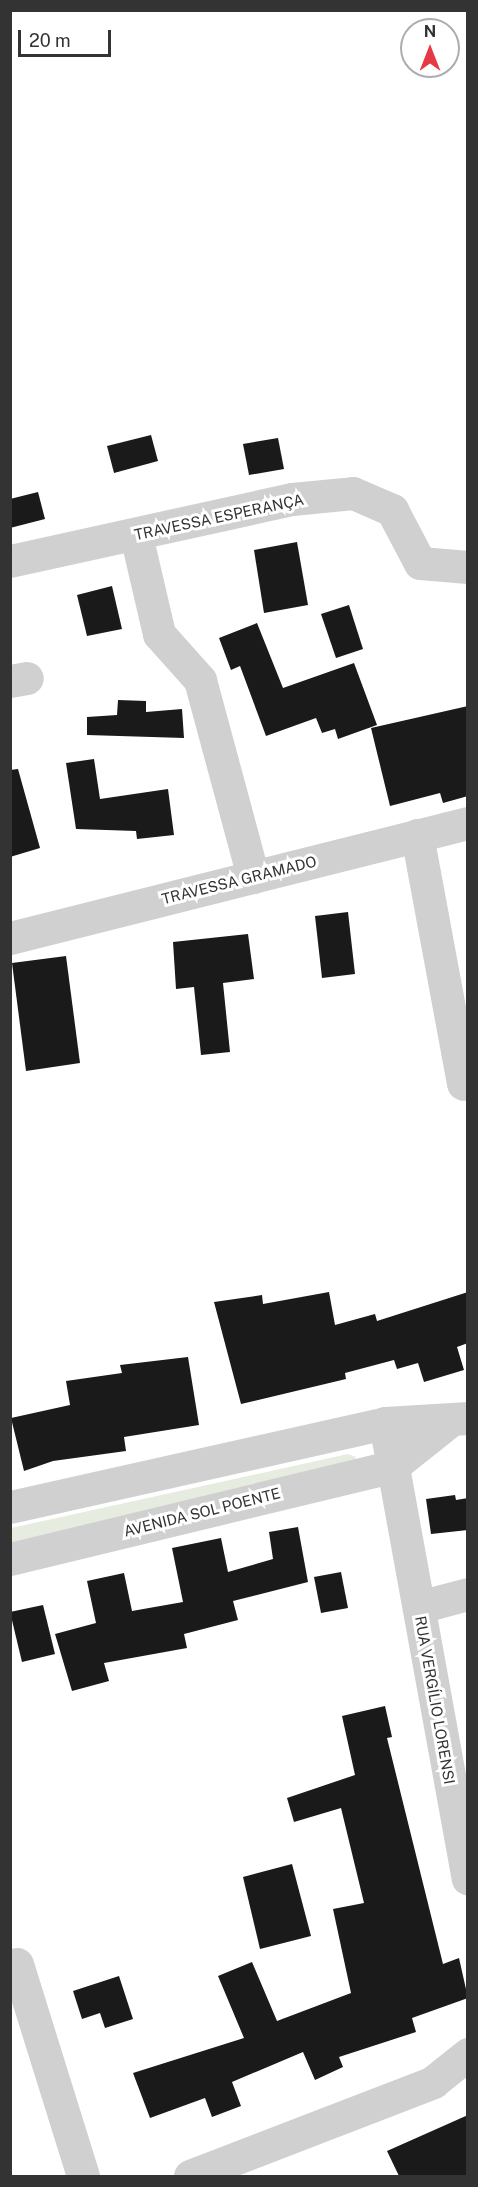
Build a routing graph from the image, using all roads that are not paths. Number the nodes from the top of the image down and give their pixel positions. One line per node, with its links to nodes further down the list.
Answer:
1 (136, 535): 2 (street, TRAVESSA ESPERANÇA); 3 (street, TRAVESSA ESPERANÇA); 6 (street)
2 (10, 561)
3 (468, 567)
4 (468, 823): 5 (street, TRAVESSA GRAMADO)
5 (417, 835): 6 (street, TRAVESSA GRAMADO); 8 (street)
6 (253, 876): 7 (street, TRAVESSA GRAMADO)
7 (10, 938)
8 (463, 1084)
9 (457, 1420): 10 (street); 11 (street)
10 (385, 1423): 11 (street); 12 (street)
11 (393, 1466): 13 (street, AVENIDA SOL POENTE); 15 (street)
12 (10, 1507)
13 (10, 1559)
14 (468, 1594): 15 (street, RUA VERGÍLIO LORENSI)
15 (419, 1607): 16 (street, RUA VERGÍLIO LORENSI)
16 (468, 1879)
17 (17, 1964): 19 (street)
18 (468, 2054): 20 (street)
19 (83, 2176)
20 (190, 2176)

